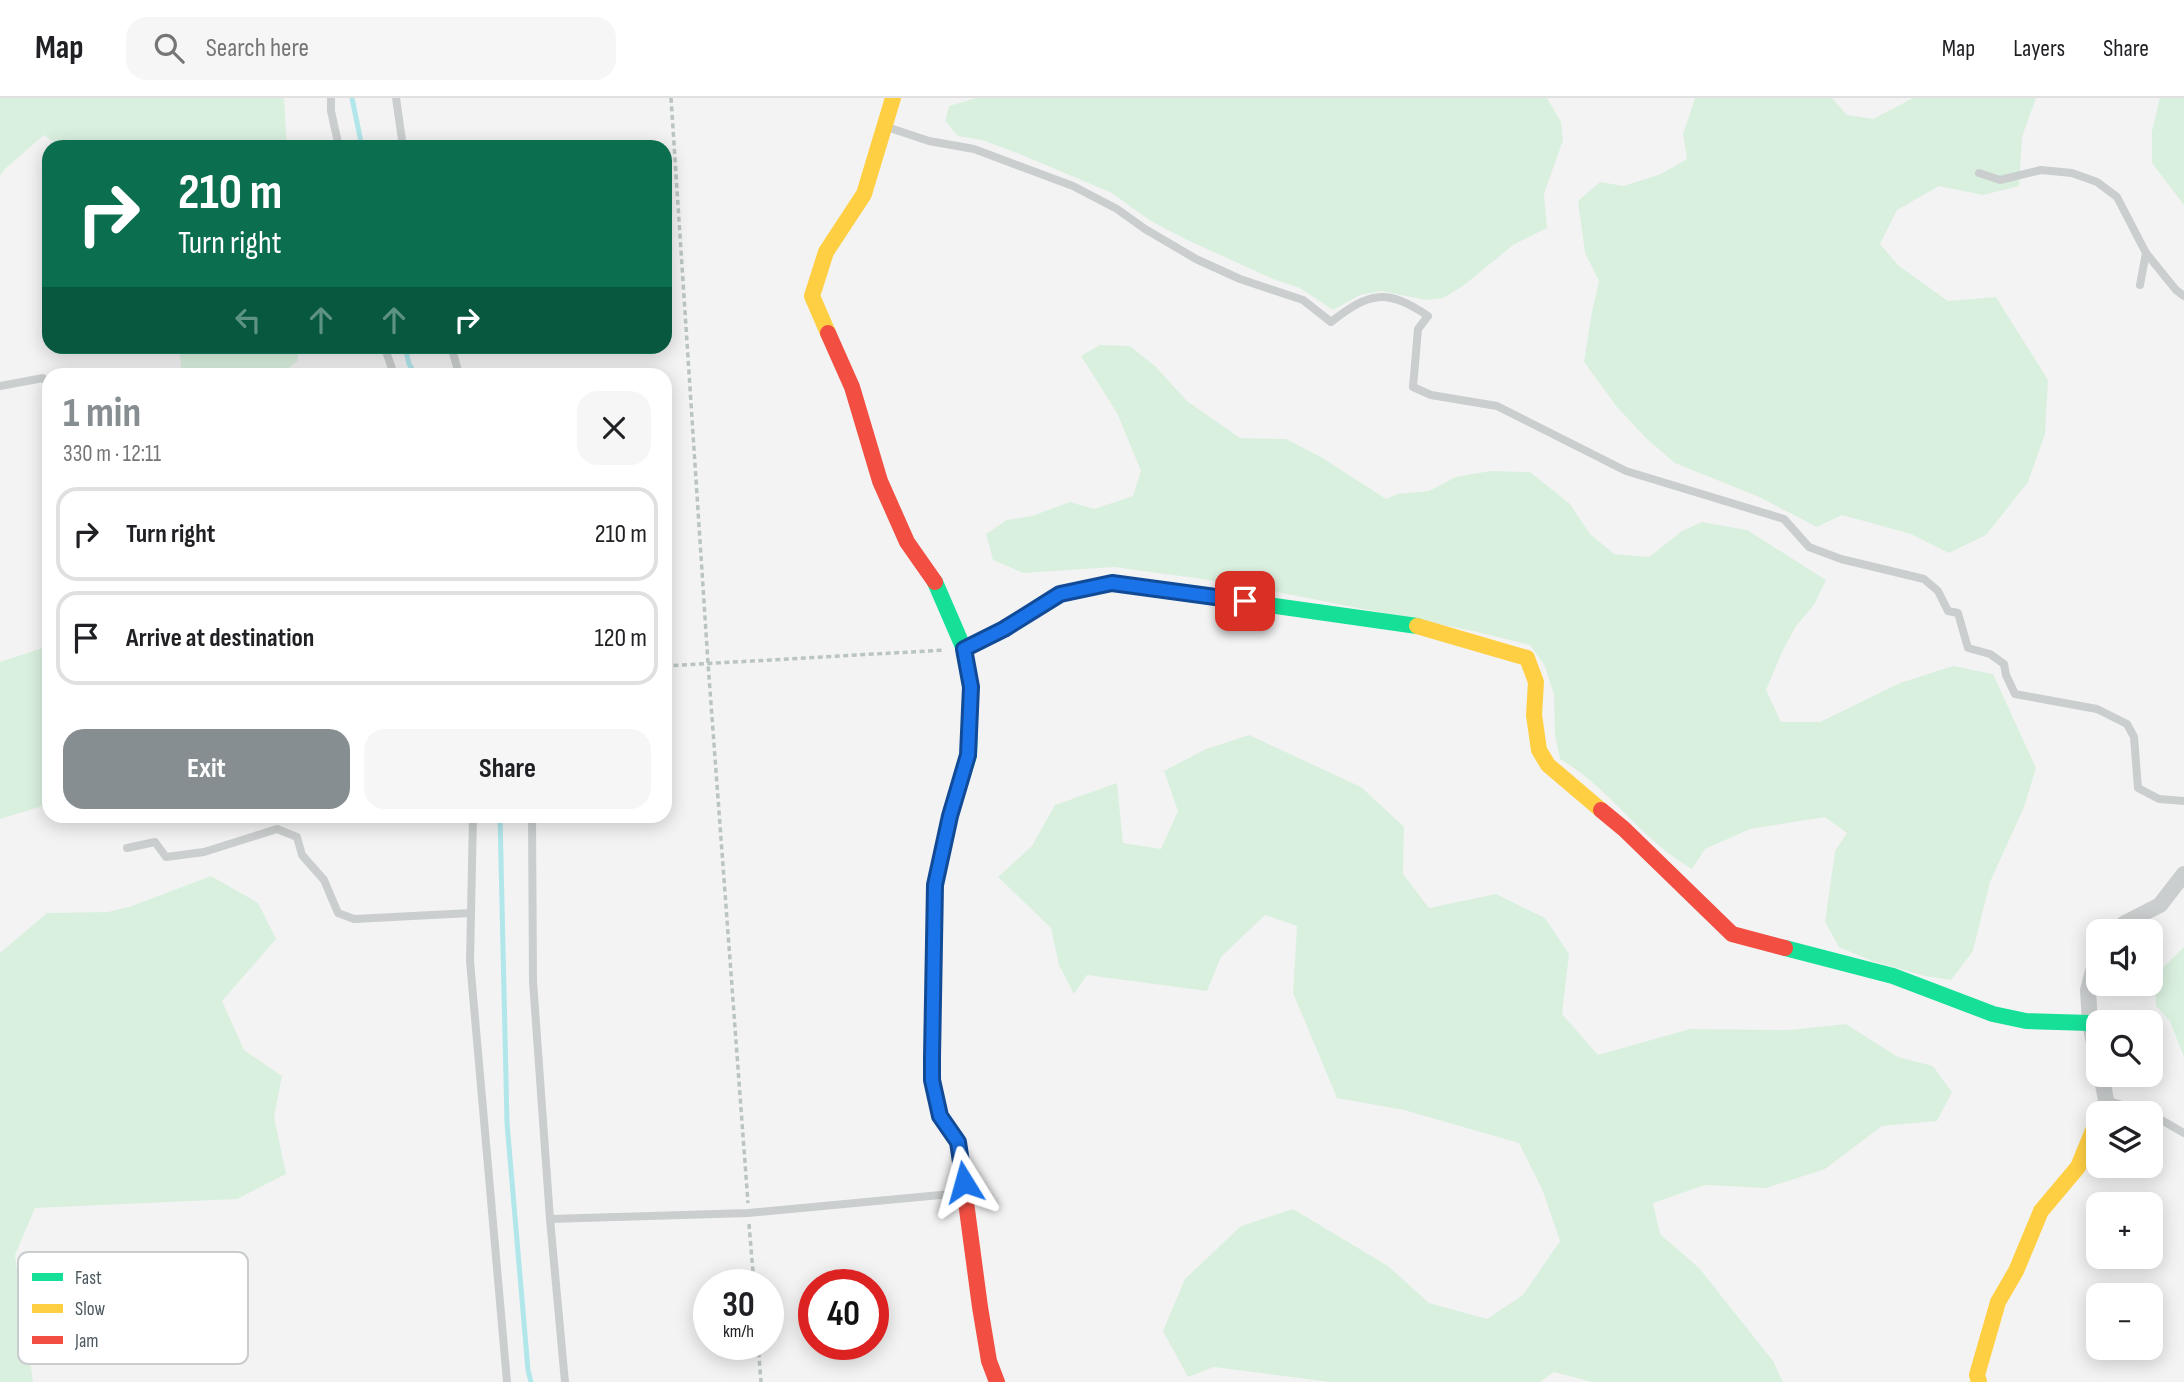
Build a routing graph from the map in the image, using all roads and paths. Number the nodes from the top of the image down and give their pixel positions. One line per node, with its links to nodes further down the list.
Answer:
1 (331, 98): 6 (lane)
2 (396, 98): 7 (lane)
3 (671, 98): 15 (path)
4 (893, 98): 5 (street)
5 (884, 126): 14 (street); 17 (lane)
6 (338, 140)
7 (402, 140)
8 (1979, 173): 9 (lane)
9 (2146, 253): 10 (lane); 11 (lane)
10 (2140, 285)
11 (2184, 296)
12 (42, 378): 13 (lane)
13 (0, 386)
14 (964, 649): 15 (path); 24 (street); 28 (street)
15 (708, 663): 16 (path); 29 (path)
16 (672, 666)
17 (2184, 801)
18 (473, 823): 22 (lane)
19 (532, 823): 30 (lane)
20 (127, 848): 22 (lane)
21 (2184, 874): 23 (street)
22 (471, 913): 33 (lane)
23 (2133, 919)
24 (2086, 1023)
25 (2163, 1121): 26 (lane)
26 (2184, 1133)
27 (2086, 1147): 37 (street)
28 (965, 1192): 29 (lane); 36 (street)
29 (748, 1213): 30 (lane); 31 (path)
30 (550, 1219): 34 (lane)
31 (753, 1269)
32 (759, 1360): 35 (path)
33 (507, 1382)
34 (565, 1382)
35 (761, 1382)
36 (997, 1382)
37 (1979, 1382)

